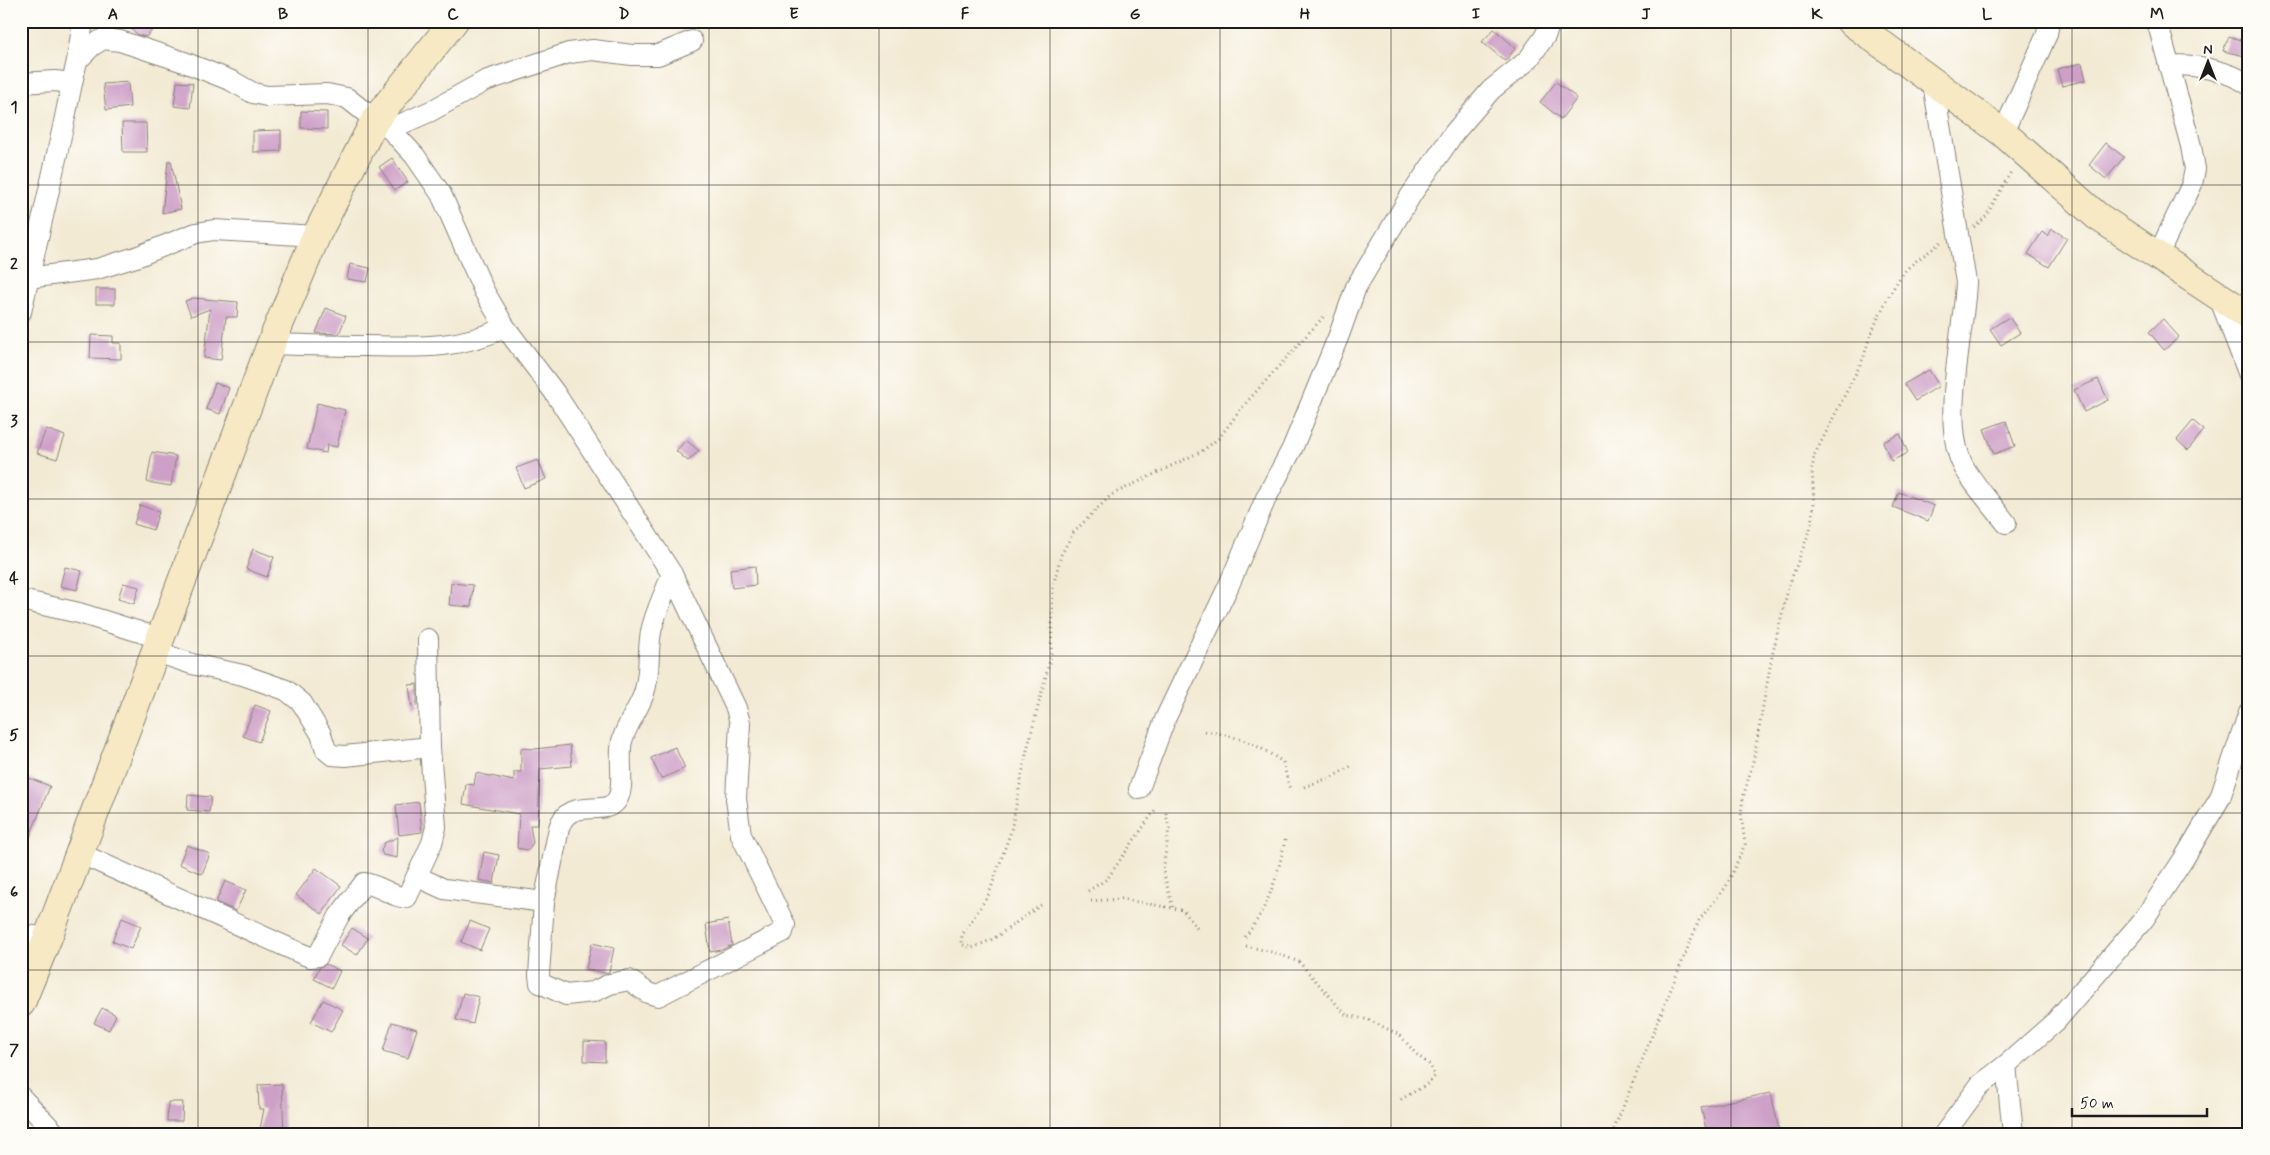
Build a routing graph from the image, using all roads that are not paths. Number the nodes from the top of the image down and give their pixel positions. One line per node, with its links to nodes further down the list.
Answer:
1 (83, 21): 8 (street)
2 (454, 21): 14 (street)
3 (1551, 21): 32 (street)
4 (1850, 21): 12 (street)
5 (2049, 21): 15 (street)
6 (2158, 21): 9 (street)
7 (692, 42): 14 (street)
8 (77, 61): 11 (street); 14 (street)
9 (2169, 66): 13 (street); 17 (street)
10 (21, 83): 11 (street)
11 (72, 83): 18 (street)
12 (1933, 84): 15 (street); 25 (street)
13 (2249, 85)
14 (383, 125): 16 (street); 22 (street)
15 (2003, 133): 17 (street)
16 (316, 236): 18 (street); 23 (street)
17 (2158, 258): 19 (street)
18 (27, 272): 20 (street)
19 (2219, 297): 21 (street); 24 (street)
20 (21, 312)
21 (2249, 316)
22 (505, 327): 23 (street); 26 (street)
23 (271, 344): 29 (street)
24 (2249, 375)
25 (2006, 523)
26 (672, 574): 35 (street); 35 (street)
27 (21, 600): 29 (street)
28 (428, 639): 31 (street)
29 (157, 645): 31 (street); 33 (street)
30 (2249, 712): 39 (street)
31 (430, 747): 34 (street)
32 (1139, 789)
33 (79, 853): 34 (street); 37 (street)
34 (418, 877): 35 (street)
35 (544, 902)
36 (21, 935): 37 (street)
37 (48, 937): 38 (street)
38 (21, 1003)
39 (2006, 1066): 42 (street); 43 (street)
40 (21, 1097): 41 (street)
41 (56, 1134)
42 (1944, 1134)
43 (2014, 1134)

